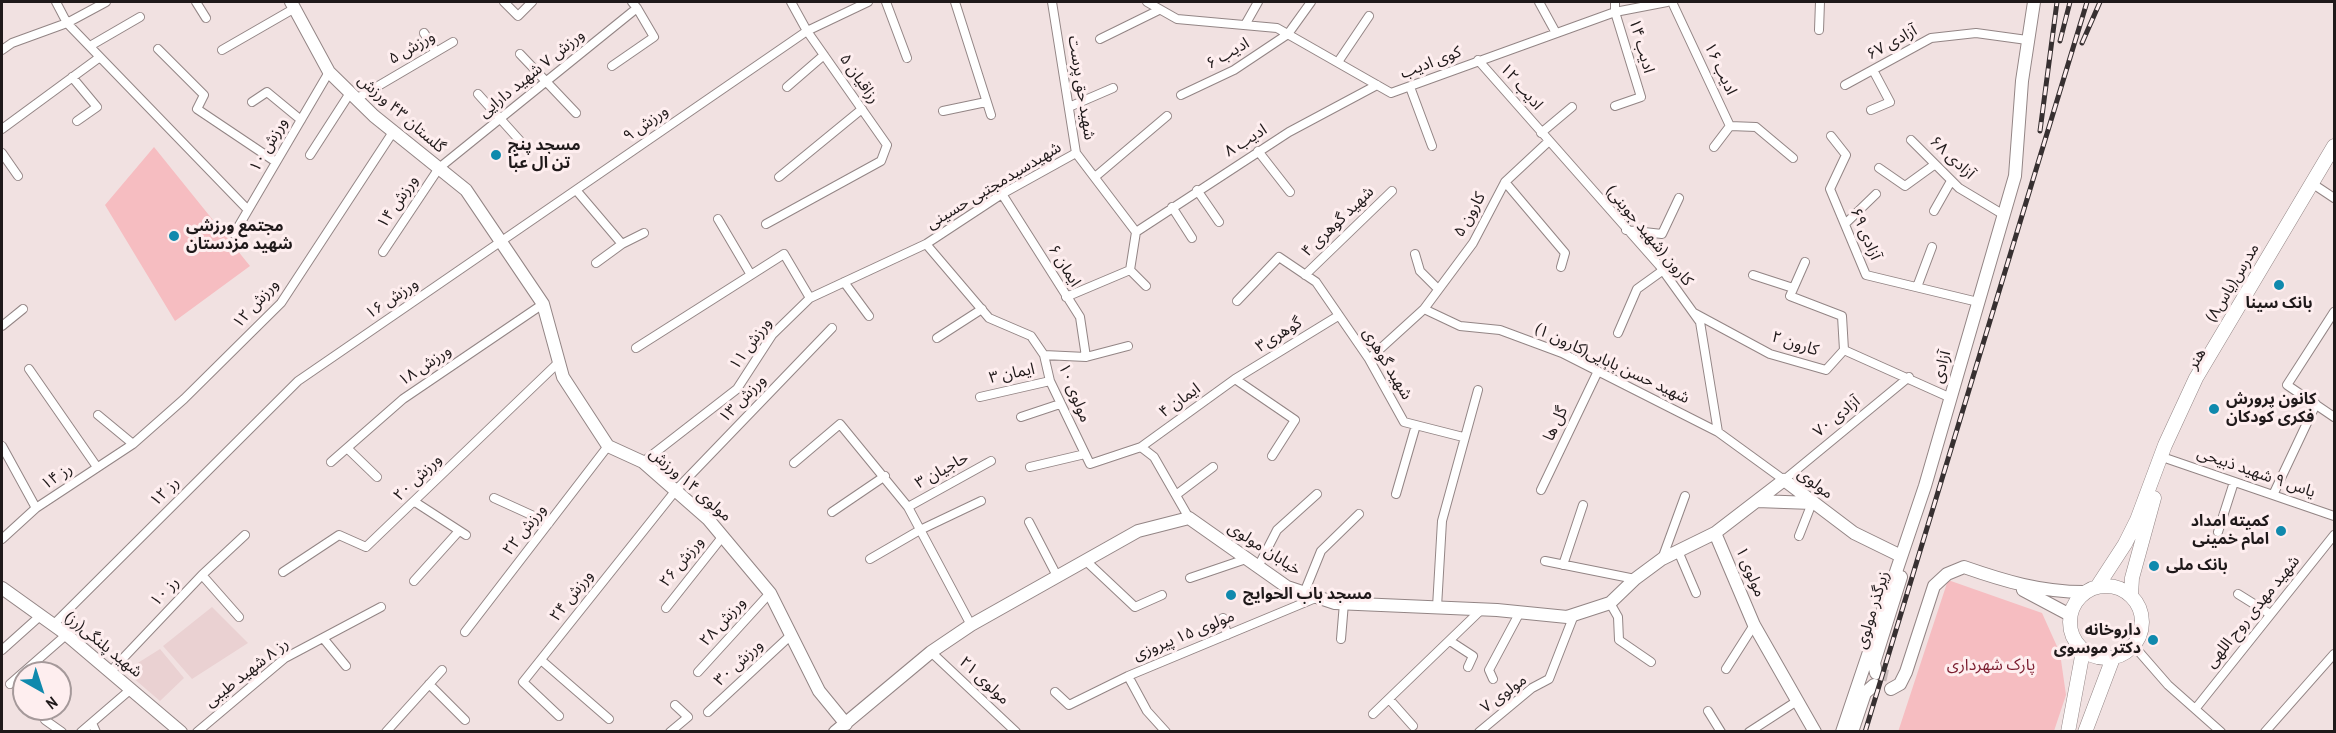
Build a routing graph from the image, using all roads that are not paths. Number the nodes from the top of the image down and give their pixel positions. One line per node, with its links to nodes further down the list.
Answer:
1 (57, 2): 27 (street)
2 (106, 2): 27 (street)
3 (196, 2): 26 (street)
4 (504, 2): 5 (street)
5 (532, 2)
6 (792, 2): 30 (street, رزاقیان ۵)
7 (868, 2): 30 (street, ورزش ۹)
8 (886, 2): 45 (street)
9 (955, 2): 62 (street)
10 (1052, 2): 64 (street, شهید حق پرست)
11 (1147, 2): 22 (street, کوی ادیب)
12 (1258, 2): 28 (street)
13 (1311, 2): 33 (street)
14 (1539, 2): 32 (street)
15 (1615, 2): 23 (street)
16 (1667, 2): 23 (street, کوی ادیب)
17 (1672, 2): 75 (street, ادیب ۱۶)
18 (1820, 2): 29 (street)
19 (2034, 2): 35 (street, آزادی)
20 (293, 5): 40 (street); 50 (street, گلستان ۴۳ ورزش)
21 (635, 5): 48 (street); 52 (street, ورزش ۷ شهید دارایی)
22 (1159, 10): 28 (street, کوی ادیب); 34 (street)
23 (1616, 12): 32 (street, کوی ادیب); 63 (street, ادیب ۱۴)
24 (1369, 16): 47 (street)
25 (140, 17): 37 (street)
26 (206, 18)
27 (67, 23): 37 (street); 39 (street)
28 (1245, 25): 33 (street, کوی ادیب)
29 (1819, 30)
30 (807, 31): 43 (street, رزاقیان ۵); 102 (street, ورزش ۹)
31 (424, 33): 41 (street)
32 (1556, 33): 46 (street, کوی ادیب)
33 (1288, 34): 47 (street, کوی ادیب); 59 (street, ادیب ۶)
34 (1100, 39)
35 (2027, 40): 49 (street, آزادی ۶۷); 113 (street, آزادی)
36 (453, 42): 41 (street, ورزش ۵)
37 (90, 46): 44 (street)
38 (158, 49): 92 (street)
39 (2, 50)
40 (222, 50)
41 (436, 52): 60 (street, ورزش ۵)
42 (520, 54): 52 (street)
43 (824, 55): 55 (street); 65 (street, رزاقیان ۵)
44 (100, 57): 51 (street); 111 (street)
45 (907, 58)
46 (1478, 60): 56 (street, کوی ادیب); 78 (street, ادیب ۱۲)
47 (1338, 62): 53 (street, کوی ادیب)
48 (612, 66)
49 (1873, 70): 54 (street, آزادی ۶۷); 67 (street)
50 (329, 72): 60 (street, گلستان ۴۳ ورزش); 72 (street, ورزش ۱۰)
51 (72, 77): 74 (street); 76 (street)
52 (547, 81): 69 (street); 73 (street, ورزش ۷ شهید دارایی)
53 (1377, 85): 56 (street, کوی ادیب); 86 (street, ادیب ۸)
54 (1845, 85)
55 (787, 87)
56 (1410, 87): 83 (street)
57 (1113, 88): 64 (street)
58 (478, 94): 73 (street)
59 (1181, 95)
60 (353, 96): 77 (street, گلستان ۴۳ ورزش); 89 (street)
61 (252, 102): 72 (street)
62 (986, 102): 68 (street); 70 (street)
63 (1615, 105)
64 (1069, 107): 88 (street, شهید حق پرست)
65 (862, 108): 97 (street); 116 (street, رزاقیان ۵)
66 (1572, 108): 78 (street)
67 (1871, 110)
68 (942, 111)
69 (576, 113)
70 (992, 115)
71 (1167, 116): 98 (street)
72 (301, 120): 92 (street, ورزش ۱۰)
73 (501, 120): 82 (street); 94 (street, ورزش ۷ شهید دارایی)
74 (77, 121)
75 (1730, 126): 85 (street); 91 (street)
76 (2, 129)
77 (393, 132): 94 (street, گلستان ۴۳ ورزش); 182 (street, ورزش ۱۲)
78 (1541, 133): 81 (street, کارون (شهید جوینی))
79 (1831, 136): 117 (street, آزادی ۶۹)
80 (1911, 140): 93 (street, آزادی ۶۸)
81 (1549, 141): 100 (street, کارون ۵); 118 (street, کارون (شهید جوینی))
82 (522, 143)
83 (1431, 146)
84 (2334, 146): 246 (main road, مدرس(یاس۸))
85 (1714, 147)
86 (1258, 151): 103 (street, ادیب ۸); 105 (street)
87 (2, 153): 96 (street)
88 (1076, 153): 98 (street, شهید حق پرست); 106 (street, شهیدسیدمجتبی حسینی)
89 (310, 155)
90 (2334, 157): 101 (main road, هنر)
91 (1793, 158)
92 (276, 162): 111 (street, ورزش ۱۰)
93 (1934, 165): 95 (street); 99 (street, آزادی ۶۸)
94 (439, 168): 123 (street, گلستان ۴۳ ورزش); 127 (street, ورزش ۱۴)
95 (1879, 168)
96 (18, 176)
97 (779, 177)
98 (1095, 177): 119 (street, شهید حق پرست)
99 (1951, 181): 112 (street); 113 (street, آزادی ۶۸)
100 (1505, 182): 131 (street); 141 (street, کارون ۵)
101 (2316, 186): 109 (street); 189 (main road, هنر)
102 (576, 190): 123 (street, ورزش ۹); 124 (street)
103 (1197, 190): 110 (street, ادیب ۸); 115 (street)
104 (1392, 190): 135 (street, شهید گوهری ۴)
105 (1290, 192)
106 (1002, 194): 125 (street, شهیدسیدمجتبی حسینی); 142 (street, ایمان ۶)
107 (1876, 194): 117 (street)
108 (1679, 198): 118 (street)
109 (2334, 198)
110 (1172, 207): 119 (street, ادیب ۸); 122 (street)
111 (248, 210): 121 (street, ورزش ۱۰)
112 (1935, 211)
113 (2004, 215): 145 (street, آزادی)
114 (718, 219): 134 (street)
115 (1219, 222)
116 (766, 224)
117 (1845, 224): 139 (street, آزادی ۶۹)
118 (1626, 230): 133 (street, کارون (شهید جوینی))
119 (1136, 232): 132 (street)
120 (644, 233): 124 (street)
121 (234, 234)
122 (1192, 238)
123 (502, 242): 146 (street); 169 (street, ورزش ۱۶)
124 (622, 244): 130 (street)
125 (926, 244): 137 (street, ورزش ۱۱); 148 (street, مولوی ۱۰)
126 (1932, 247): 139 (street)
127 (383, 252)
128 (1414, 254): 141 (street)
129 (1805, 262): 140 (street)
130 (597, 263)
131 (1561, 267)
132 (1130, 270): 138 (street); 142 (street)
133 (1662, 271): 151 (street, کارون (شهید جوینی)); 156 (street)
134 (751, 275): 143 (street); 159 (street)
135 (1305, 275): 144 (street, شهید گوهری); 153 (street, شهید گوهری)
136 (1753, 275): 140 (street)
137 (844, 282): 143 (street, ورزش ۱۱); 152 (street)
138 (1146, 286)
139 (1917, 287): 145 (street, آزادی ۶۹)
140 (1793, 288): 160 (street)
141 (1438, 289): 149 (street, کارون ۵)
142 (1066, 297): 162 (street, ایمان ۶)
143 (810, 298): 192 (street, ورزش ۱۱)
144 (1237, 301)
145 (1978, 302): 173 (street, آزادی)
146 (543, 304): 164 (street); 186 (street, ورزش ۱۸)
147 (22, 309): 154 (street)
148 (982, 309): 157 (street); 161 (street, مولوی ۱۰)
149 (1424, 309): 163 (street, کارون ۵); 166 (street, شهید حسن بابایی(کارون ۱))
150 (2334, 312): 175 (street)
151 (1693, 313): 160 (street, کارون ۲); 180 (street, کارون (شهید جوینی))
152 (869, 316)
153 (1338, 316): 163 (street, شهید گوهری); 168 (street, گوهری۳)
154 (2, 326)
155 (832, 328): 201 (street, ورزش ۱۳)
156 (1618, 333)
157 (937, 338)
158 (1128, 346): 162 (street)
159 (636, 348)
160 (1844, 350): 167 (street)
161 (1044, 355): 162 (street); 170 (street, مولوی ۱۰)
162 (1086, 357)
163 (1369, 359): 179 (street, شهید گوهری)
164 (559, 362): 184 (street); 211 (street, ورزش ۲۰)
165 (29, 369): 194 (street)
166 (1598, 371): 180 (street, شهید حسن بابایی(کارون ۱)); 202 (street, گل ها)
167 (1909, 377): 173 (street); 199 (street, آزادی ۷۰)
168 (1235, 379): 185 (street, ایمان ۴); 188 (street)
169 (298, 381): 268 (street, رز ۱۲)
170 (1050, 381): 172 (street, ایمان ۳); 174 (street, مولوی ۱۰)
171 (1478, 390): 181 (street)
172 (980, 397)
173 (1951, 398): 231 (street, آزادی)
174 (1060, 404): 177 (street); 187 (street, مولوی ۱۰)
175 (2316, 404): 178 (street); 206 (street)
176 (98, 415): 182 (street)
177 (1021, 417)
178 (2334, 417)
179 (1416, 425): 181 (street, شهید گوهری); 204 (street)
180 (1718, 432): 199 (street)
181 (1463, 437): 258 (street)
182 (133, 444): 194 (street, رز ۱۴)
183 (2, 446): 215 (street)
184 (608, 446): 192 (street, مولوی ۱۴ ورزش); 221 (street, ورزش ۲۲)
185 (1141, 447): 187 (street); 205 (street)
186 (348, 449): 191 (street, ورزش ۱۸); 198 (street)
187 (1085, 454): 195 (street)
188 (1272, 456)
189 (2168, 459): 200 (street, یاس ۹ شهید ذبیحی); 253 (main road, هنر)
190 (991, 461): 214 (street, حاجیان ۳)
191 (331, 462)
192 (643, 462): 201 (street, مولوی ۱۴ ورزش)
193 (794, 463): 197 (street)
194 (97, 467): 215 (street, رز ۱۴)
195 (1030, 467)
196 (1213, 467): 205 (street)
197 (885, 476): 214 (street); 216 (street)
198 (377, 477)
199 (1784, 480): 210 (street, مولوی); 212 (street, مولوی)
200 (2234, 482): 206 (street, یاس ۹ شهید ذبیحی); 223 (street)
201 (675, 490): 227 (street, مولوی ۱۴ ورزش); 284 (street, ورزش ۲۴)
202 (1541, 490)
203 (1317, 494): 238 (street)
204 (1396, 494)
205 (1176, 495): 219 (street)
206 (2273, 495): 218 (street, یاس ۹ شهید ذبیحی)
207 (1685, 496): 234 (street)
208 (494, 498): 221 (street)
209 (981, 501): 222 (street)
210 (1756, 501): 212 (street); 224 (street, مولوی)
211 (414, 502): 239 (street, ورزش ۲۰); 244 (street)
212 (1812, 503): 228 (street); 231 (street, مولوی)
213 (1583, 504): 237 (street)
214 (908, 507): 222 (street)
215 (36, 508): 229 (street, رز ۱۴)
216 (832, 512)
217 (1359, 514): 249 (street)
218 (2334, 516)
219 (1189, 518): 233 (street, خیابان مولوی); 235 (street)
220 (1029, 522): 241 (street)
221 (549, 523): 271 (street, ورزش ۲۲)
222 (920, 530): 232 (street); 269 (street)
223 (2218, 532)
224 (1715, 533): 230 (street, خیابان مولوی); 270 (street, مولوی ۱)
225 (2334, 535): 262 (street, شهید مهدی روح اللهی)
226 (245, 536): 240 (street, رز ۱۰)
227 (723, 536): 248 (street, مولوی ۱۴ ورزش); 259 (street, ورزش ۲۶)
228 (1799, 536)
229 (2, 539)
230 (1678, 551): 234 (street, خیابان مولوی); 250 (street)
231 (1900, 556): 326 (street, آزادی); 327 (street, زیرگذر مولوی)
232 (870, 559)
233 (1246, 559): 238 (street, خیابان مولوی); 242 (street)
234 (1662, 559): 243 (street, خیابان مولوی)
235 (1085, 560): 241 (street); 252 (street)
236 (1545, 561): 237 (street)
237 (1563, 565): 243 (street)
238 (1258, 567): 249 (street, خیابان مولوی)
239 (283, 572)
240 (202, 575): 266 (street); 290 (street, رز ۱۰)
241 (1057, 576): 269 (street)
242 (1190, 578)
243 (1635, 579): 256 (street, خیابان مولوی)
244 (414, 581)
245 (2006, 581): 246 (street); 264 (street); 294 (street)
246 (2090, 590): 253 (main road); 264 (main road)
247 (4, 592): 265 (street, شهید پلنگی(رز))
248 (770, 592): 273 (street, مولوی ۱۴ ورزش); 291 (street, ورزش ۲۸)
249 (1304, 593): 254 (street, خیابان مولوی)
250 (1696, 593)
251 (2238, 594): 262 (street)
252 (1162, 595)
253 (2131, 595): 278 (main road)
254 (1318, 597): 255 (street, خیابان مولوی); 274 (street, مولوی ۱۵ پیروزی)
255 (1344, 603): 258 (street, خیابان مولوی); 276 (street)
256 (1610, 603): 263 (street, خیابان مولوی); 285 (street)
257 (381, 607): 275 (street, رز ۸ شهید طیبی)
258 (1437, 607): 260 (street, خیابان مولوی)
259 (666, 608)
260 (1482, 609): 261 (street, خیابان مولوی); 277 (street)
261 (1520, 612): 263 (street, خیابان مولوی); 293 (street)
262 (2270, 614): 302 (street, شهید مهدی روح اللهی)
263 (1574, 615): 322 (street, مولوی ۷)
264 (2070, 615): 280 (main road)
265 (40, 616): 268 (street, شهید پلنگی(رز)); 279 (street)
266 (239, 617)
267 (1223, 618): 274 (street)
268 (53, 625): 272 (street, شهید پلنگی(رز))
269 (971, 625): 281 (street)
270 (1755, 625): 288 (street); 300 (street, مولوی ۱)
271 (465, 632)
272 (66, 634): 290 (street, شهید پلنگی(رز)); 295 (street)
273 (791, 635): 304 (street, ورزش ۳۰); 312 (street, مولوی ۱۴ ورزش)
274 (1227, 635): 292 (street, مولوی ۱۵ پیروزی)
275 (323, 638): 286 (street); 317 (street, رز ۸ شهید طیبی)
276 (1341, 639)
277 (1450, 641): 287 (street); 299 (street)
278 (2134, 646): 283 (main road); 302 (street)
279 (2, 650)
280 (2083, 651): 283 (main road); 328 (main road)
281 (931, 652): 312 (street); 320 (street, مولوی ۲۱)
282 (2334, 654): 331 (street)
283 (2113, 658): 329 (main road)
284 (541, 660): 306 (street, ورزش ۲۴); 307 (street)
285 (1651, 662)
286 (346, 666)
287 (1468, 667)
288 (1726, 669)
289 (442, 670): 296 (street)
290 (110, 672): 297 (street, شهید پلنگی(رز))
291 (698, 672)
292 (1128, 676): 298 (street, مولوی ۱۵ پیروزی); 321 (street)
293 (1493, 680)
294 (1892, 683)
295 (10, 684)
296 (429, 684): 308 (street); 318 (street)
297 (131, 689): 310 (street); 316 (street, شهید پلنگی(رز))
298 (1055, 692)
299 (1389, 699): 305 (street); 311 (street)
300 (1797, 701): 324 (street); 325 (street, مولوی ۱)
301 (675, 705): 319 (street)
302 (2196, 708): 330 (street)
303 (1708, 711): 323 (street)
304 (708, 712)
305 (1373, 714)
306 (559, 717)
307 (609, 719)
308 (465, 720)
309 (46, 721): 313 (street)
310 (92, 723): 314 (street); 315 (street)
311 (1413, 726)
312 (841, 728)
313 (62, 732)
314 (81, 732)
315 (96, 732)
316 (181, 732)
317 (197, 732)
318 (386, 732)
319 (670, 732)
320 (1016, 732)
321 (1166, 732)
322 (1479, 732)
323 (1721, 732)
324 (1749, 732)
325 (1815, 732)
326 (1842, 732)
327 (1852, 732)
328 (2068, 732)
329 (2085, 732)
330 (2221, 732)
331 (2265, 732)

